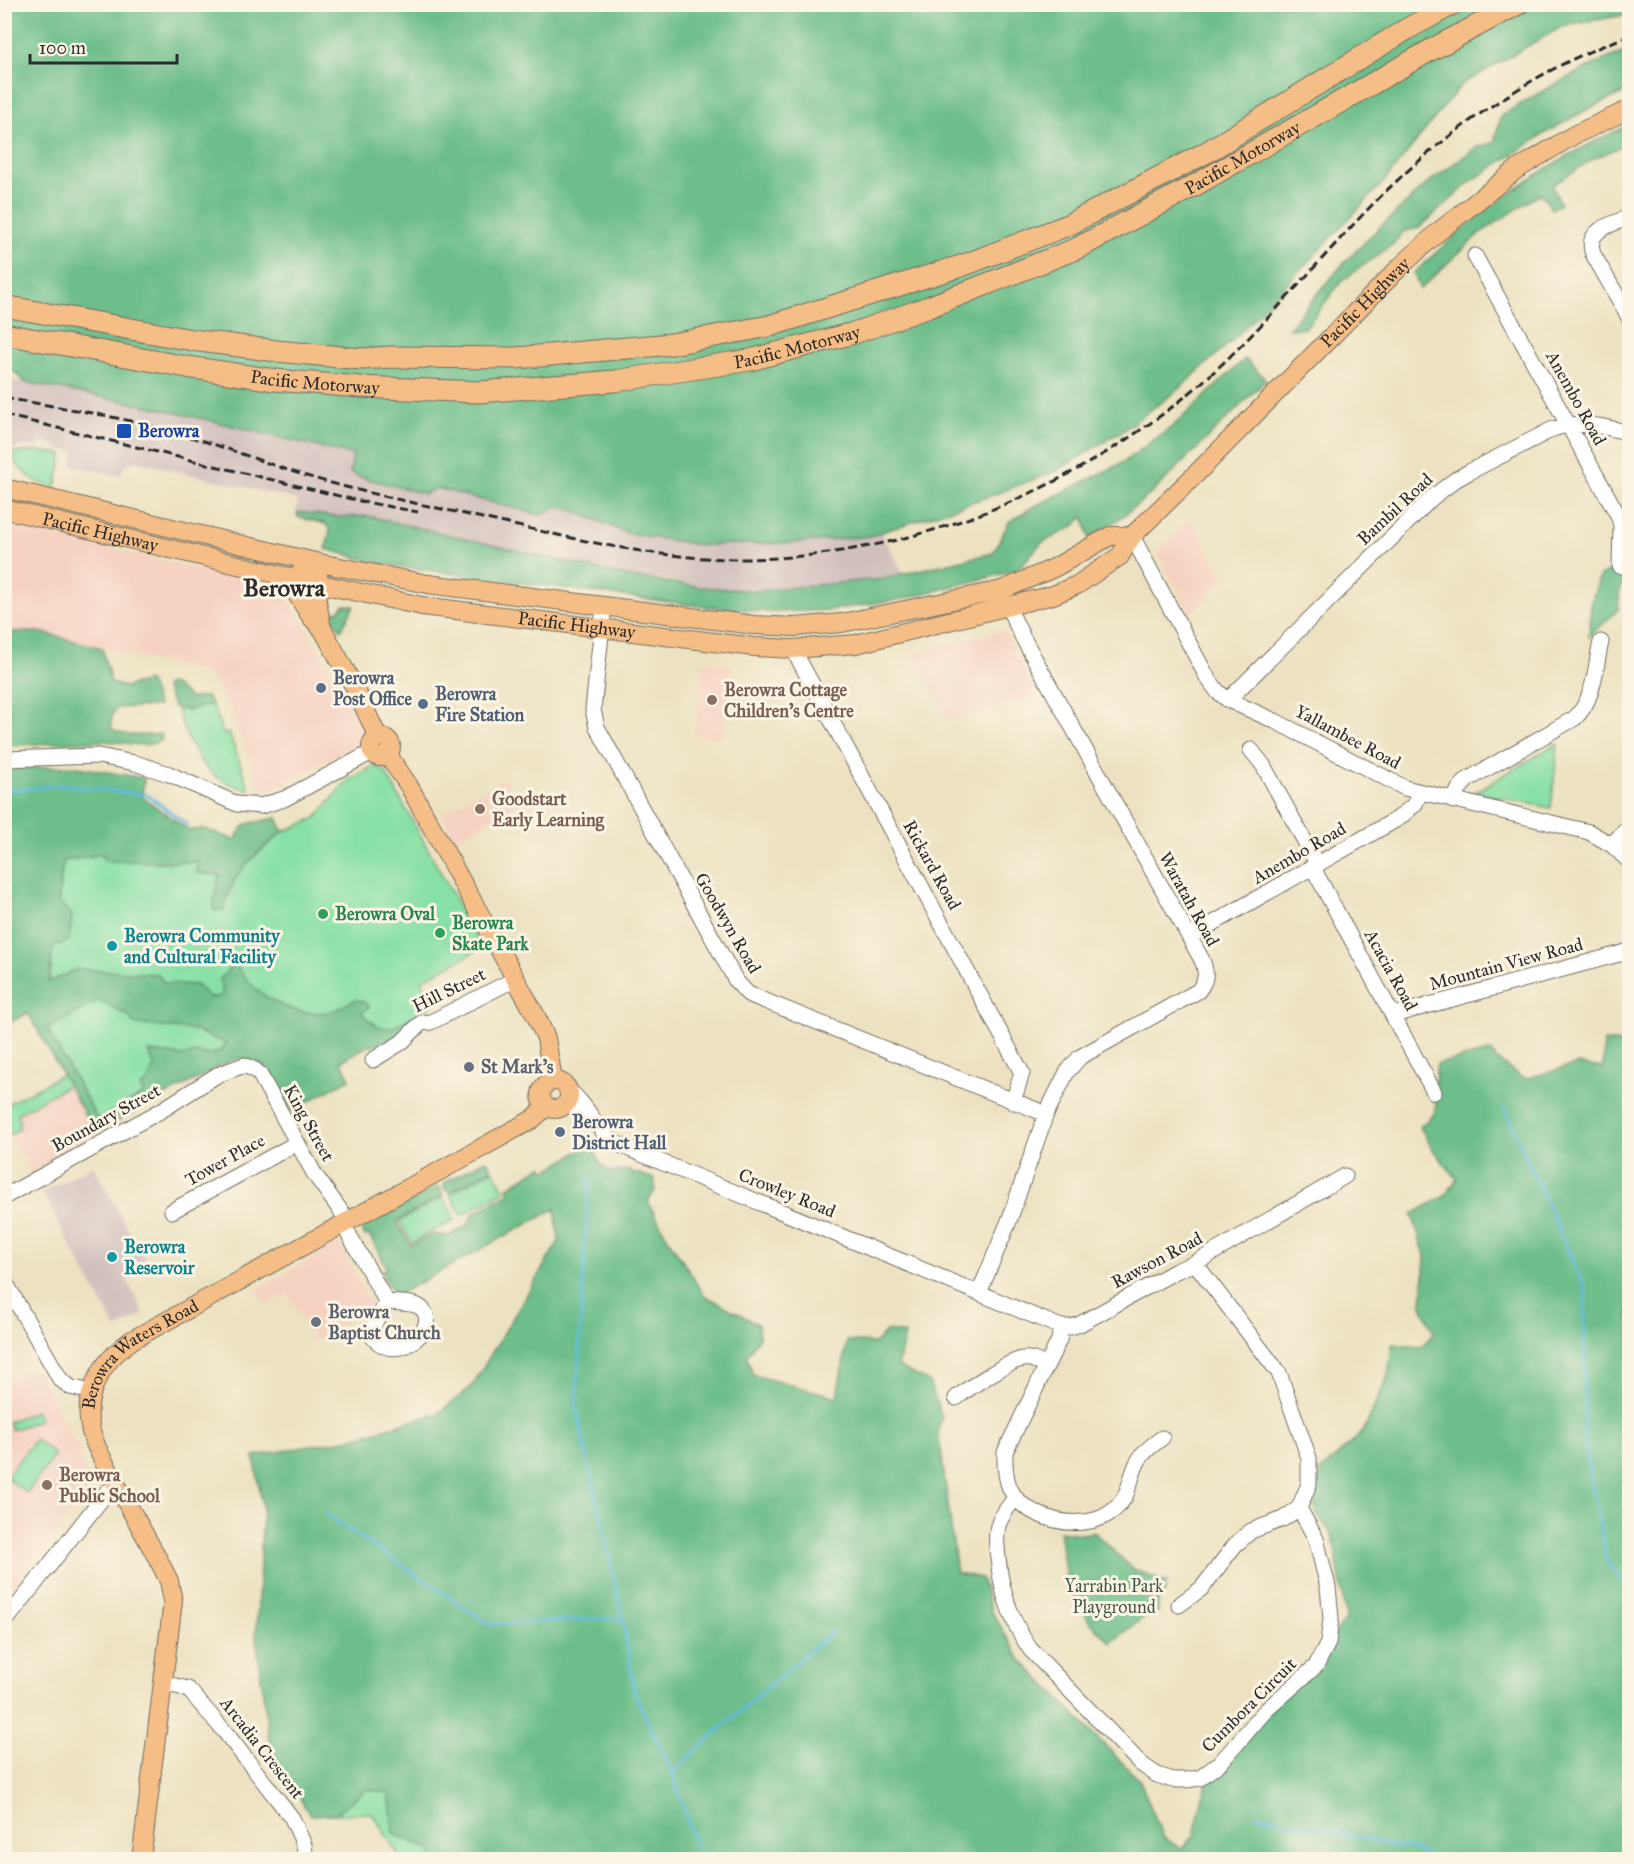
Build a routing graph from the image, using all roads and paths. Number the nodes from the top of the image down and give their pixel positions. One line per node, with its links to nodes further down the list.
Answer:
1 (1454, 4): 6 (highway, Pacific Motorway)
2 (1518, 4): 8 (highway, Pacific Motorway)
3 (1629, 109): 13 (main road, Pacific Highway)
4 (1629, 216): 7 (street)
5 (1475, 256): 9 (street, Anembo Road)
6 (4, 306)
7 (1629, 319)
8 (4, 334)
9 (1568, 424): 10 (street, Bambil Road); 15 (street, Anembo Road); 24 (street, Bambil Road)
10 (1629, 433)
11 (4, 488): 14 (main road, Pacific Highway)
12 (4, 510): 16 (main road, Pacific Highway)
13 (1132, 536): 18 (main road, Pacific Highway); 19 (main road, Pacific Highway); 24 (street, Yallambee Road)
14 (311, 561): 16 (main road); 17 (main road); 18 (main road, Pacific Highway)
15 (1620, 566)
16 (299, 579): 17 (main road, Pacific Highway); 21 (main road)
17 (318, 583): 20 (main road, Pacific Highway); 21 (main road)
18 (604, 606): 20 (street, Goodwyn Road)
19 (1008, 607): 23 (main road, Pacific Highway); 34 (street, Waratah Road)
20 (602, 628): 23 (main road, Pacific Highway); 42 (street, Goodwyn Road)
21 (323, 630): 25 (main road)
22 (1601, 642): 29 (street)
23 (793, 649): 42 (street, Rickard Road)
24 (1228, 700): 28 (street, Yallambee Road)
25 (379, 748): 27 (street); 36 (main road)
26 (1251, 750): 33 (street, Acacia Road)
27 (4, 759)
28 (1420, 794): 29 (street, Yallambee Road); 33 (street, Anembo Road)
29 (1453, 801): 31 (street, Yallambee Road)
30 (1629, 827): 31 (street)
31 (1612, 845): 32 (street, Yallambee Road)
32 (1629, 862)
33 (1316, 867): 34 (street, Anembo Road); 37 (street, Acacia Road)
34 (1189, 937): 44 (street, Waratah Road)
35 (1629, 951): 37 (street, Mountain View Road)
36 (515, 979): 38 (street, Hill Street); 40 (main road)
37 (1393, 1015): 41 (street, Acacia Road)
38 (373, 1060)
39 (225, 1071): 45 (street, King Street); 47 (street, Boundary Street)
40 (562, 1092): 43 (main road); 43 (main road); 52 (street, Crowley Road)
41 (1434, 1092)
42 (1013, 1102): 44 (street, Goodwyn Road)
43 (546, 1107): 49 (main road, Berowra Waters Road)
44 (1046, 1114): 52 (street, Waratah Road)
45 (297, 1143): 48 (street, Tower Place); 49 (street, King Street)
46 (1345, 1176): 50 (street, Rawson Road)
47 (4, 1197)
48 (172, 1211)
49 (346, 1223): 53 (street, King Street); 56 (main road, Berowra Waters Road)
50 (1195, 1263): 54 (street, Rawson Road); 61 (street)
51 (4, 1280): 56 (street)
52 (979, 1293): 54 (street)
53 (386, 1301)
54 (1061, 1327): 55 (street)
55 (1046, 1366): 57 (street); 60 (street)
56 (92, 1392): 59 (main road, Berowra Waters Road)
57 (956, 1398)
58 (1162, 1438): 60 (street)
59 (117, 1486): 63 (street); 64 (main road, Berowra Waters Road)
60 (1016, 1498): 61 (street, Cumbora Circuit)
61 (1299, 1508): 62 (street)
62 (1179, 1605)
63 (4, 1623)
64 (164, 1683): 65 (main road, Berowra Waters Road); 66 (street, Arcadia Crescent)
65 (141, 1860)
66 (306, 1860)

